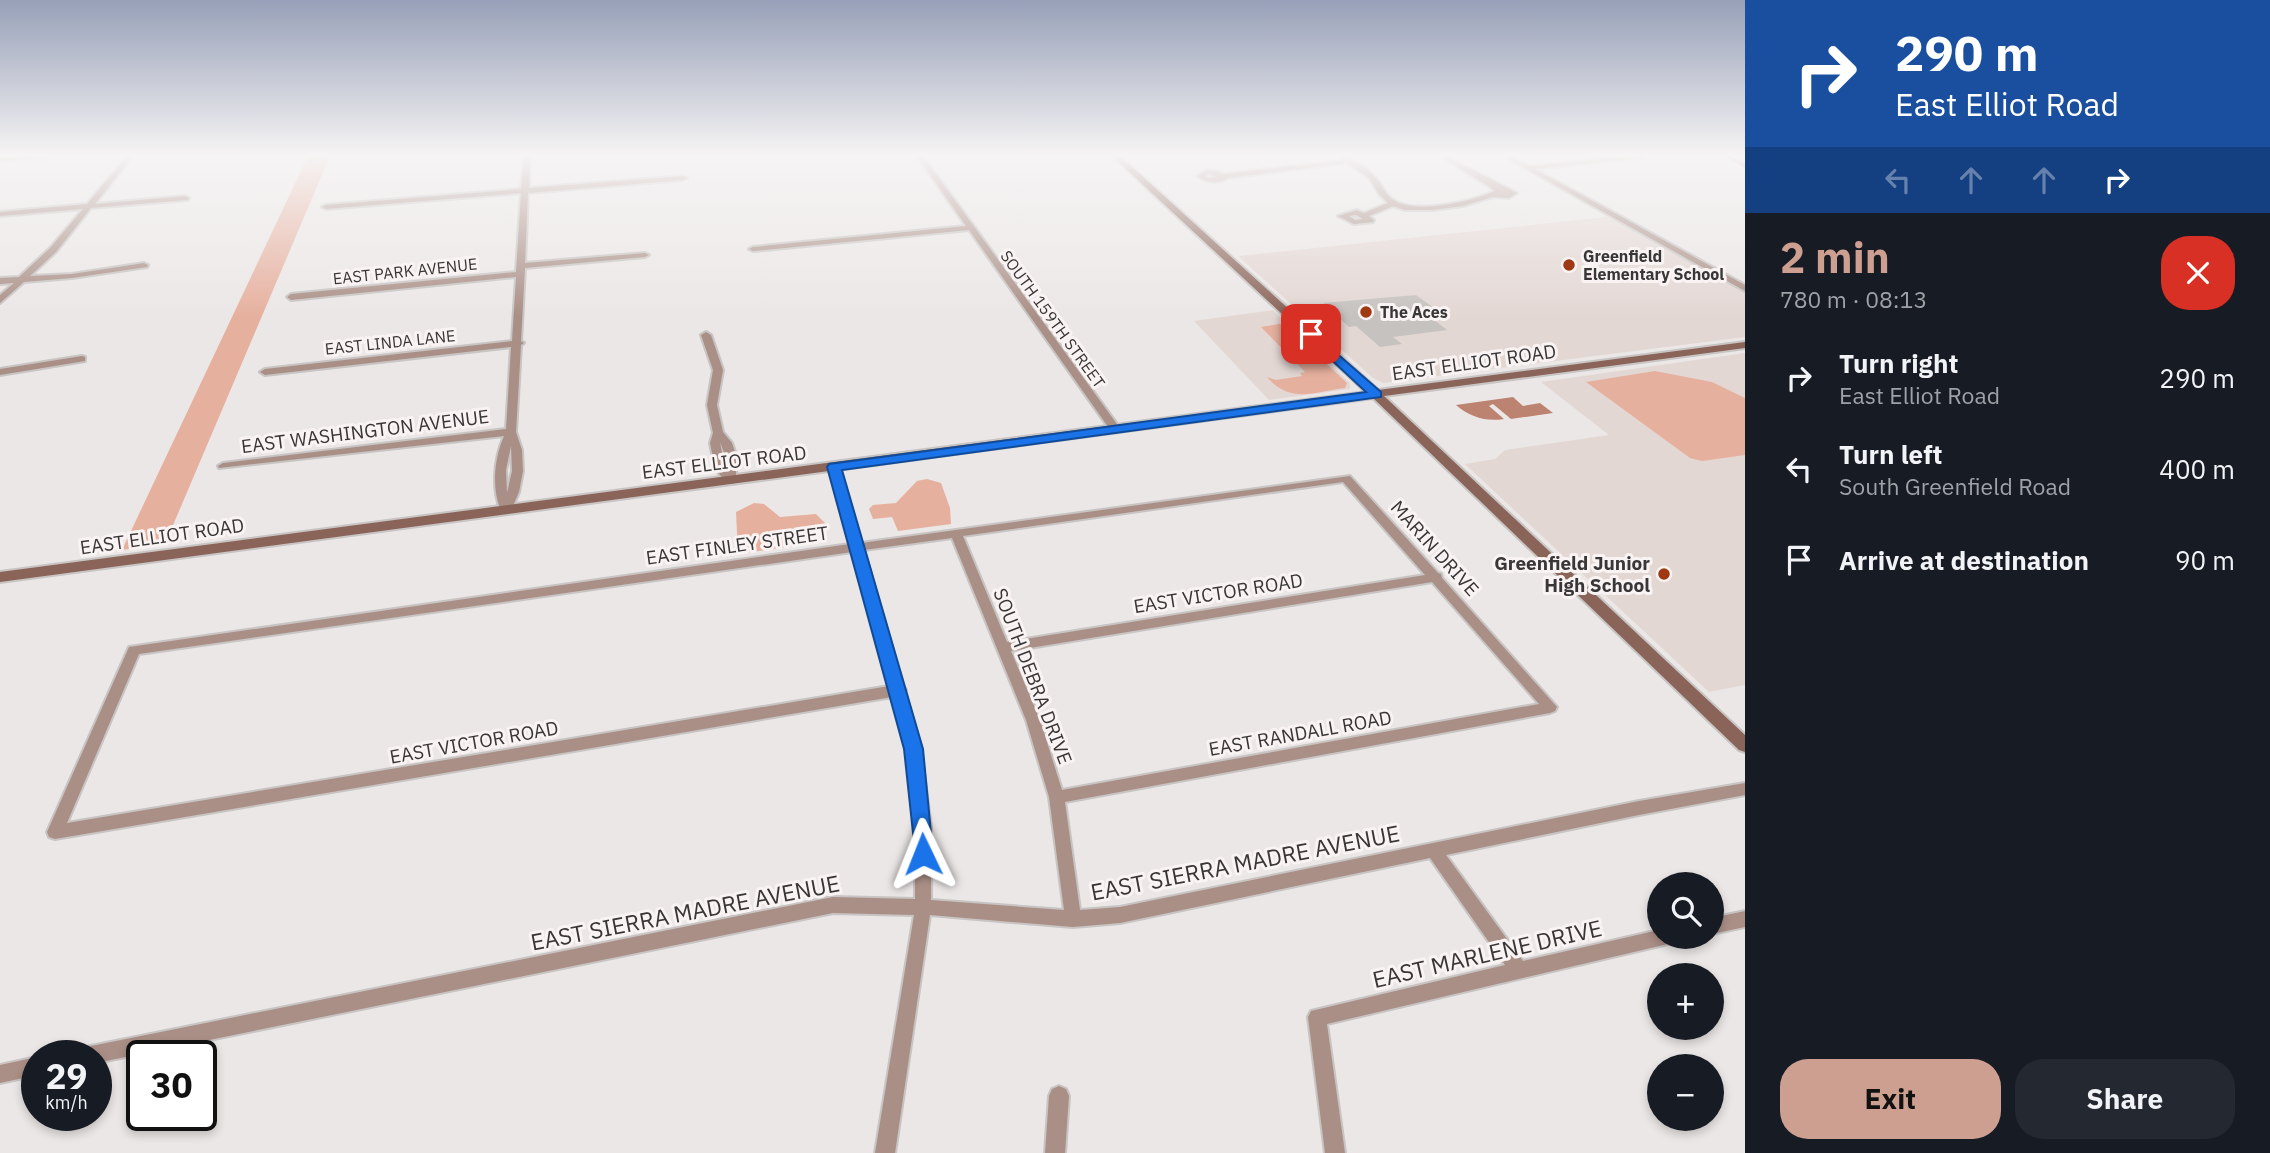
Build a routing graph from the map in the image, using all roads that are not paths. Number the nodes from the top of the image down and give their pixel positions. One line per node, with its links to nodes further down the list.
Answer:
1 (47, 210): 8 (street)
2 (86, 210): 15 (street)
3 (525, 210): 14 (street)
4 (958, 210): 10 (street, SOUTH 159TH STREET)
5 (1175, 210): 26 (main road)
6 (1378, 210): 9 (street)
7 (1605, 210): 17 (street)
8 (0, 214)
9 (1366, 215)
10 (971, 228): 11 (street); 27 (street, SOUTH 159TH STREET)
11 (753, 248)
12 (645, 255): 14 (street, EAST PARK AVENUE)
13 (144, 265): 15 (street)
14 (521, 270): 18 (street, EAST PARK AVENUE); 21 (street)
15 (22, 280): 16 (street); 19 (street)
16 (0, 281)
17 (1743, 285)
18 (291, 297)
19 (0, 300)
20 (706, 335): 32 (street)
21 (519, 343): 25 (street, EAST LINDA LANE); 28 (street)
22 (1745, 345): 26 (main road, EAST ELLIOT ROAD)
23 (82, 359): 24 (street)
24 (0, 372)
25 (265, 372)
26 (1376, 395): 27 (main road, EAST ELLIOT ROAD); 41 (main road)
27 (1115, 429): 30 (main road, EAST ELLIOT ROAD)
28 (512, 432): 29 (street, EAST WASHINGTON AVENUE); 33 (street)
29 (223, 466)
30 (834, 467): 32 (main road, EAST ELLIOT ROAD); 35 (street)
31 (1346, 478): 34 (street, EAST FINLEY STREET); 37 (street, MARIN DRIVE)
32 (730, 481): 33 (main road, EAST ELLIOT ROAD)
33 (506, 510): 36 (main road, EAST ELLIOT ROAD)
34 (956, 533): 35 (street, EAST FINLEY STREET); 38 (street, SOUTH DEBRA DRIVE)
35 (857, 547): 39 (street); 44 (street, EAST FINLEY STREET)
36 (0, 577)
37 (1437, 577): 38 (street, EAST VICTOR ROAD); 40 (street, MARIN DRIVE)
38 (1005, 647): 43 (street, SOUTH DEBRA DRIVE)
39 (899, 690): 44 (street, EAST VICTOR ROAD); 46 (street)
40 (1550, 707): 43 (street, EAST RANDALL ROAD)
41 (1745, 745)
42 (1745, 789): 45 (street, EAST SIERRA MADRE AVENUE)
43 (1057, 797): 47 (street, SOUTH DEBRA DRIVE)
44 (55, 832)
45 (1434, 851): 47 (street, EAST SIERRA MADRE AVENUE); 51 (street)
46 (923, 907): 47 (street, EAST SIERRA MADRE AVENUE); 52 (street, EAST SIERRA MADRE AVENUE); 56 (street)
47 (1073, 919)
48 (1745, 919): 49 (street)
49 (1724, 923)
50 (1647, 941): 51 (street, EAST MARLENE DRIVE)
51 (1519, 970): 58 (street, EAST MARLENE DRIVE)
52 (112, 1051)
53 (21, 1069): 54 (street)
54 (0, 1074)
55 (1059, 1096): 57 (street)
56 (885, 1153)
57 (1055, 1153)
58 (1335, 1153)

